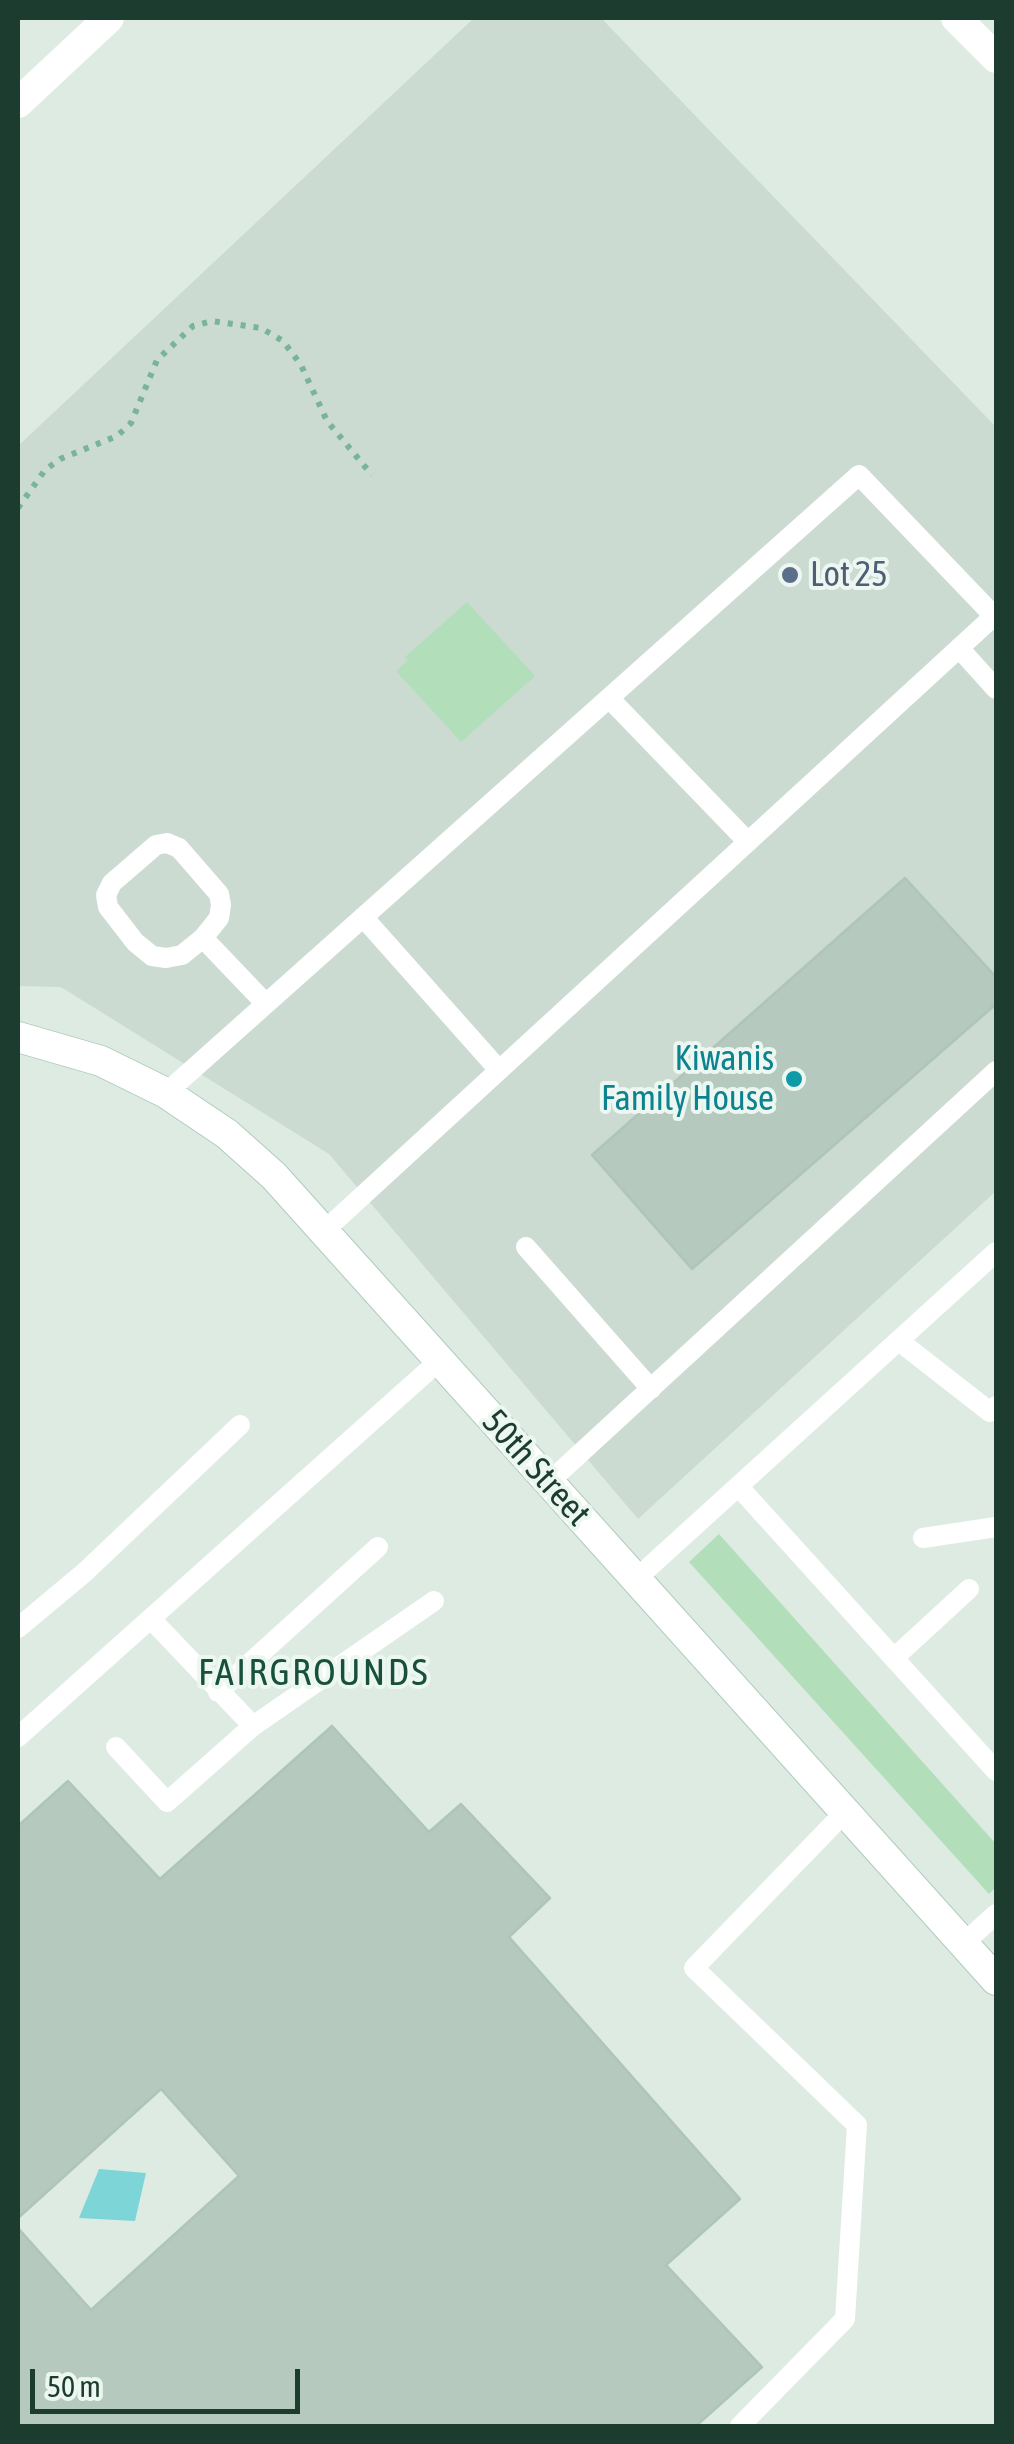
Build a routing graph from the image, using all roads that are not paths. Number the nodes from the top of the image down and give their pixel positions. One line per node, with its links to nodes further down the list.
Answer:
1 (108, 18): 4 (street)
2 (956, 18): 3 (street)
3 (996, 58)
4 (18, 103)
5 (959, 648): 6 (lane); 7 (lane); 8 (lane)
6 (996, 689)
7 (610, 698): 8 (lane); 9 (lane)
8 (748, 842): 13 (lane)
9 (363, 917): 11 (lane); 13 (lane)
10 (203, 938): 10 (lane); 11 (lane)
11 (266, 1004): 15 (lane)
12 (18, 1037): 15 (street, 50th Street)
13 (500, 1070): 16 (lane)
14 (996, 1071): 21 (lane)
15 (166, 1093): 16 (street, 50th Street)
16 (324, 1231): 20 (street, 50th Street)
17 (526, 1247): 21 (lane)
18 (996, 1252): 19 (lane)
19 (899, 1340): 22 (lane); 25 (lane)
20 (440, 1360): 24 (street, 50th Street); 32 (lane)
21 (651, 1389): 24 (lane)
22 (996, 1406)
23 (240, 1425): 33 (lane)
24 (549, 1482): 29 (street, 50th Street)
25 (738, 1486): 29 (lane); 34 (lane)
26 (996, 1527): 27 (lane)
27 (923, 1538)
28 (378, 1547): 35 (lane)
29 (636, 1579): 40 (street, 50th Street)
30 (969, 1589): 34 (lane)
31 (434, 1600): 36 (lane)
32 (151, 1619): 35 (lane); 37 (lane)
33 (18, 1628)
34 (894, 1658): 39 (lane)
35 (218, 1692): 36 (lane)
36 (253, 1726): 38 (lane)
37 (18, 1737)
38 (116, 1747)
39 (996, 1771)
40 (845, 1812): 42 (street, 50th Street); 44 (lane)
41 (996, 1914): 42 (lane)
42 (964, 1943): 43 (street, 50th Street)
43 (996, 1980)
44 (740, 2426)

